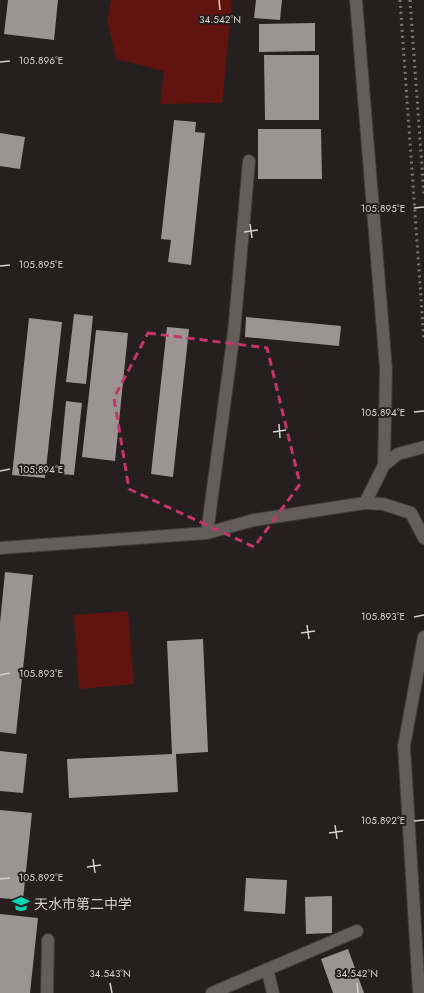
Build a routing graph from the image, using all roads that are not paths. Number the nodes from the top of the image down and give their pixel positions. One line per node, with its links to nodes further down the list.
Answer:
1 (356, 0): 4 (street)
2 (249, 160): 6 (street)
3 (424, 447): 4 (street)
4 (384, 465): 5 (street)
5 (365, 503): 6 (street); 7 (street)
6 (207, 533): 8 (street)
7 (424, 538)
8 (0, 548)
9 (424, 637): 16 (street)
10 (357, 932): 12 (street)
11 (48, 940): 13 (street)
12 (267, 969): 14 (street); 15 (street)
13 (47, 993)
14 (212, 993)
15 (274, 993)
16 (419, 993)

